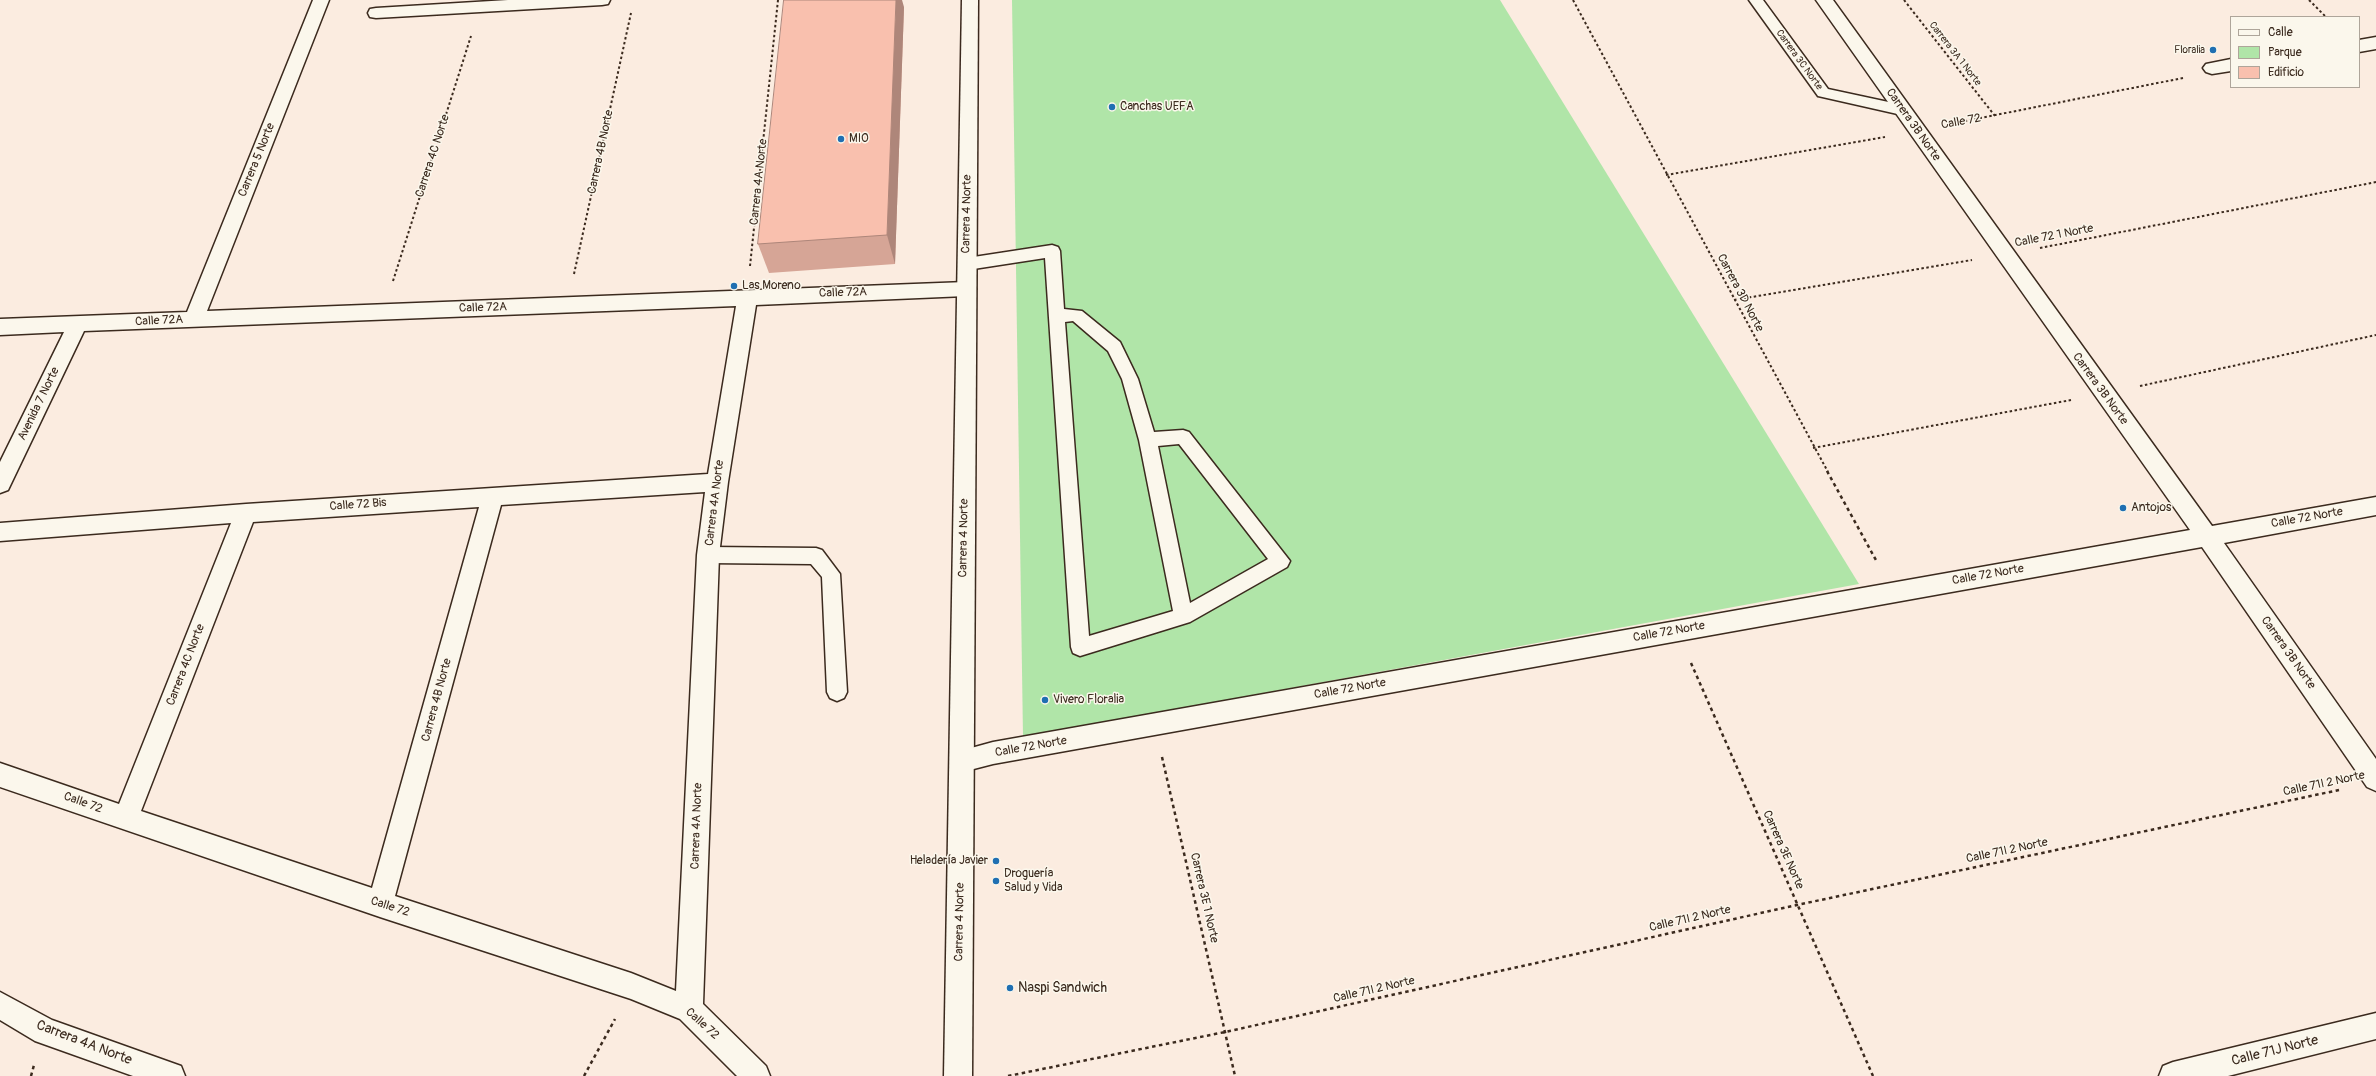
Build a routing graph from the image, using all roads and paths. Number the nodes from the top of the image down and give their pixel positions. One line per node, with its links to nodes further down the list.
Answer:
1 (320, 0): 31 (street, Carrera 5 Norte)
2 (602, 0): 10 (street)
3 (778, 0): 26 (path, Carrera 4A Norte)
4 (970, 0): 24 (street, Carrera 4 Norte)
5 (1573, 0): 21 (path, Carrera 3D Norte)
6 (1756, 0): 18 (lane, Carrera 3C Norte)
7 (1824, 0): 18 (street, Carrera 3B Norte)
8 (1904, 0): 19 (path, Carrera 3A 1 Norte)
9 (2309, 0): 13 (path)
10 (480, 7): 12 (street); 29 (path, Carrera 4C Norte)
11 (632, 8): 28 (path, Carrera 4B Norte)
12 (376, 13)
13 (2325, 16)
14 (2376, 43): 15 (street)
15 (2360, 46)
16 (2230, 65): 17 (street)
17 (2212, 68): 19 (path, Calle 72)
18 (1902, 110): 20 (street, Carrera 3B Norte)
19 (1995, 116): 20 (path, Calle 72)
20 (1916, 130): 21 (path, Calle 72); 23 (street, Carrera 3B Norte)
21 (1666, 175): 27 (path, Carrera 3D Norte)
22 (2376, 182): 23 (path, Calle 72 1 Norte)
23 (2004, 255): 27 (path, Calle 72 1 Norte); 41 (street, Carrera 3B Norte)
24 (967, 264): 25 (street, Carrera 4 Norte); 30 (lane)
25 (966, 288): 26 (street, Calle 72A); 48 (street, Carrera 4 Norte)
26 (747, 296): 28 (street, Calle 72A); 35 (street, Carrera 4A Norte)
27 (1734, 300): 43 (path, Carrera 3D Norte)
28 (568, 304): 29 (street, Calle 72A)
29 (384, 312): 31 (street, Calle 72A)
30 (1057, 316): 34 (lane); 44 (lane)
31 (194, 319): 32 (street, Calle 72A)
32 (78, 324): 33 (street, Calle 72A); 36 (street, Avenida 7 Norte)
33 (0, 327)
34 (1148, 440): 44 (lane); 44 (lane)
35 (717, 482): 37 (street, Calle 72 Bis); 42 (street, Carrera 4A Norte)
36 (0, 484)
37 (493, 496): 39 (street, Calle 72 Bis); 53 (street, Carrera 4B Norte)
38 (2376, 506): 41 (street, Calle 72 Norte)
39 (246, 512): 40 (street, Calle 72 Bis); 52 (street, Carrera 4C Norte)
40 (0, 532)
41 (2207, 536): 43 (street, Calle 72 Norte); 50 (street, Carrera 3B Norte)
42 (708, 555): 46 (lane); 56 (street, Carrera 4A Norte)
43 (1894, 592): 45 (street, Calle 72 Norte)
44 (1183, 616)
45 (1677, 631): 47 (street, Calle 72 Norte); 54 (path, Carrera 3E Norte)
46 (837, 692)
47 (1155, 724): 48 (street, Calle 72 Norte); 58 (path, Carrera 3E 1 Norte)
48 (962, 761): 63 (street, Carrera 4 Norte)
49 (0, 775): 52 (street, Calle 72)
50 (2376, 779)
51 (2345, 788): 54 (path, Calle 71I 2 Norte)
52 (126, 818): 53 (street, Calle 72)
53 (380, 904): 56 (street, Calle 72)
54 (1796, 905): 58 (path, Calle 71I 2 Norte); 66 (path, Carrera 3E Norte)
55 (0, 1005): 60 (street, Carrera 4A Norte)
56 (689, 1009): 62 (street, Calle 72)
57 (2376, 1026): 67 (street, Calle 71J Norte)
58 (1225, 1032): 64 (path, Calle 71I 2 Norte); 65 (path, Carrera 3E 1 Norte)
59 (607, 1035): 61 (path)
60 (171, 1076)
61 (584, 1076)
62 (756, 1076)
63 (958, 1076)
64 (1008, 1076)
65 (1235, 1076)
66 (1873, 1076)
67 (2173, 1076)

